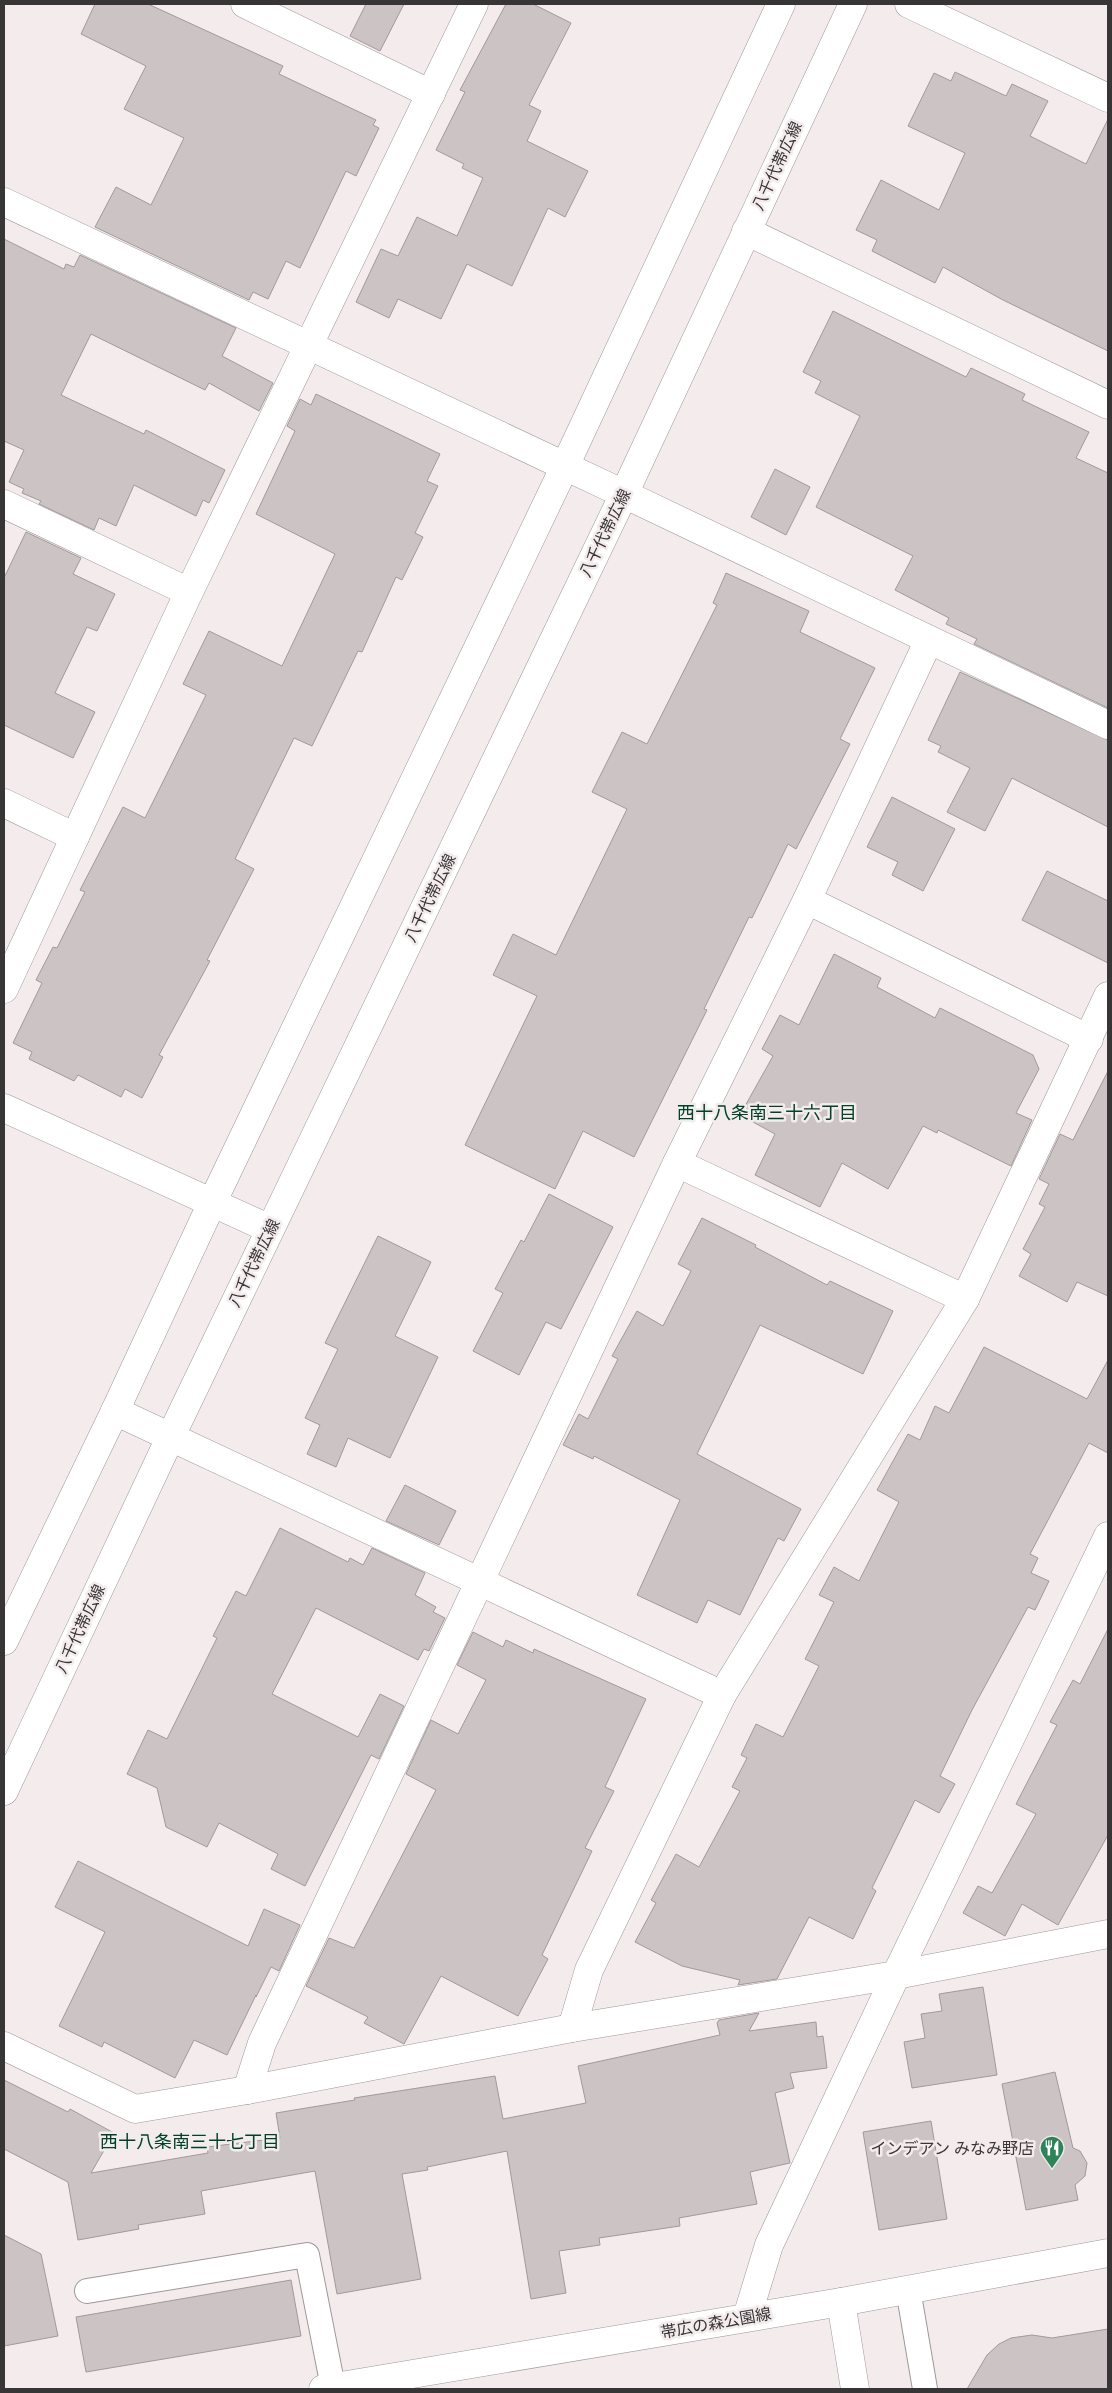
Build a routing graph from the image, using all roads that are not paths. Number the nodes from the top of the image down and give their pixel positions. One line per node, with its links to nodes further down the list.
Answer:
1 (245, 4): 6 (street)
2 (474, 4): 6 (street)
3 (782, 4): 12 (street)
4 (853, 4): 9 (street, 八千代帯広線)
5 (909, 4): 7 (street)
6 (431, 94): 10 (street)
7 (1108, 98)
8 (4, 202): 10 (street)
9 (746, 232): 11 (street); 13 (street, 八千代帯広線)
10 (308, 345): 12 (street); 15 (street)
11 (1108, 405)
12 (565, 466): 13 (street); 26 (street)
13 (624, 494): 16 (street); 27 (street, 八千代帯広線)
14 (4, 504): 15 (street)
15 (190, 592): 19 (street)
16 (929, 640): 17 (street); 20 (street)
17 (1108, 725)
18 (4, 803): 19 (street)
19 (75, 837): 21 (street)
20 (807, 900): 23 (street); 25 (street)
21 (4, 989)
22 (1108, 996): 23 (street)
23 (1089, 1039): 28 (street)
24 (4, 1108): 26 (street)
25 (677, 1163): 28 (street); 32 (street)
26 (212, 1203): 27 (street); 29 (street)
27 (270, 1229): 30 (street, 八千代帯広線)
28 (964, 1299): 34 (street)
29 (115, 1411): 30 (street); 33 (street)
30 (170, 1438): 32 (street); 35 (street, 八千代帯広線)
31 (1108, 1536): 37 (street)
32 (479, 1582): 34 (street); 40 (street)
33 (4, 1641)
34 (722, 1695): 38 (street)
35 (4, 1791)
36 (1108, 1934): 37 (street)
37 (896, 1975): 38 (street); 45 (street)
38 (572, 2028): 40 (street)
39 (4, 2046): 40 (street)
40 (247, 2090)
41 (1108, 2253): 42 (street, 帯広の森公園線)
42 (908, 2289): 44 (street, 帯広の森公園線); 48 (lane)
43 (87, 2291): 46 (lane)
44 (841, 2302): 45 (street, 帯広の森公園線); 47 (street)
45 (747, 2317): 46 (street, 帯広の森公園線)
46 (328, 2388)
47 (855, 2389)
48 (924, 2389)

